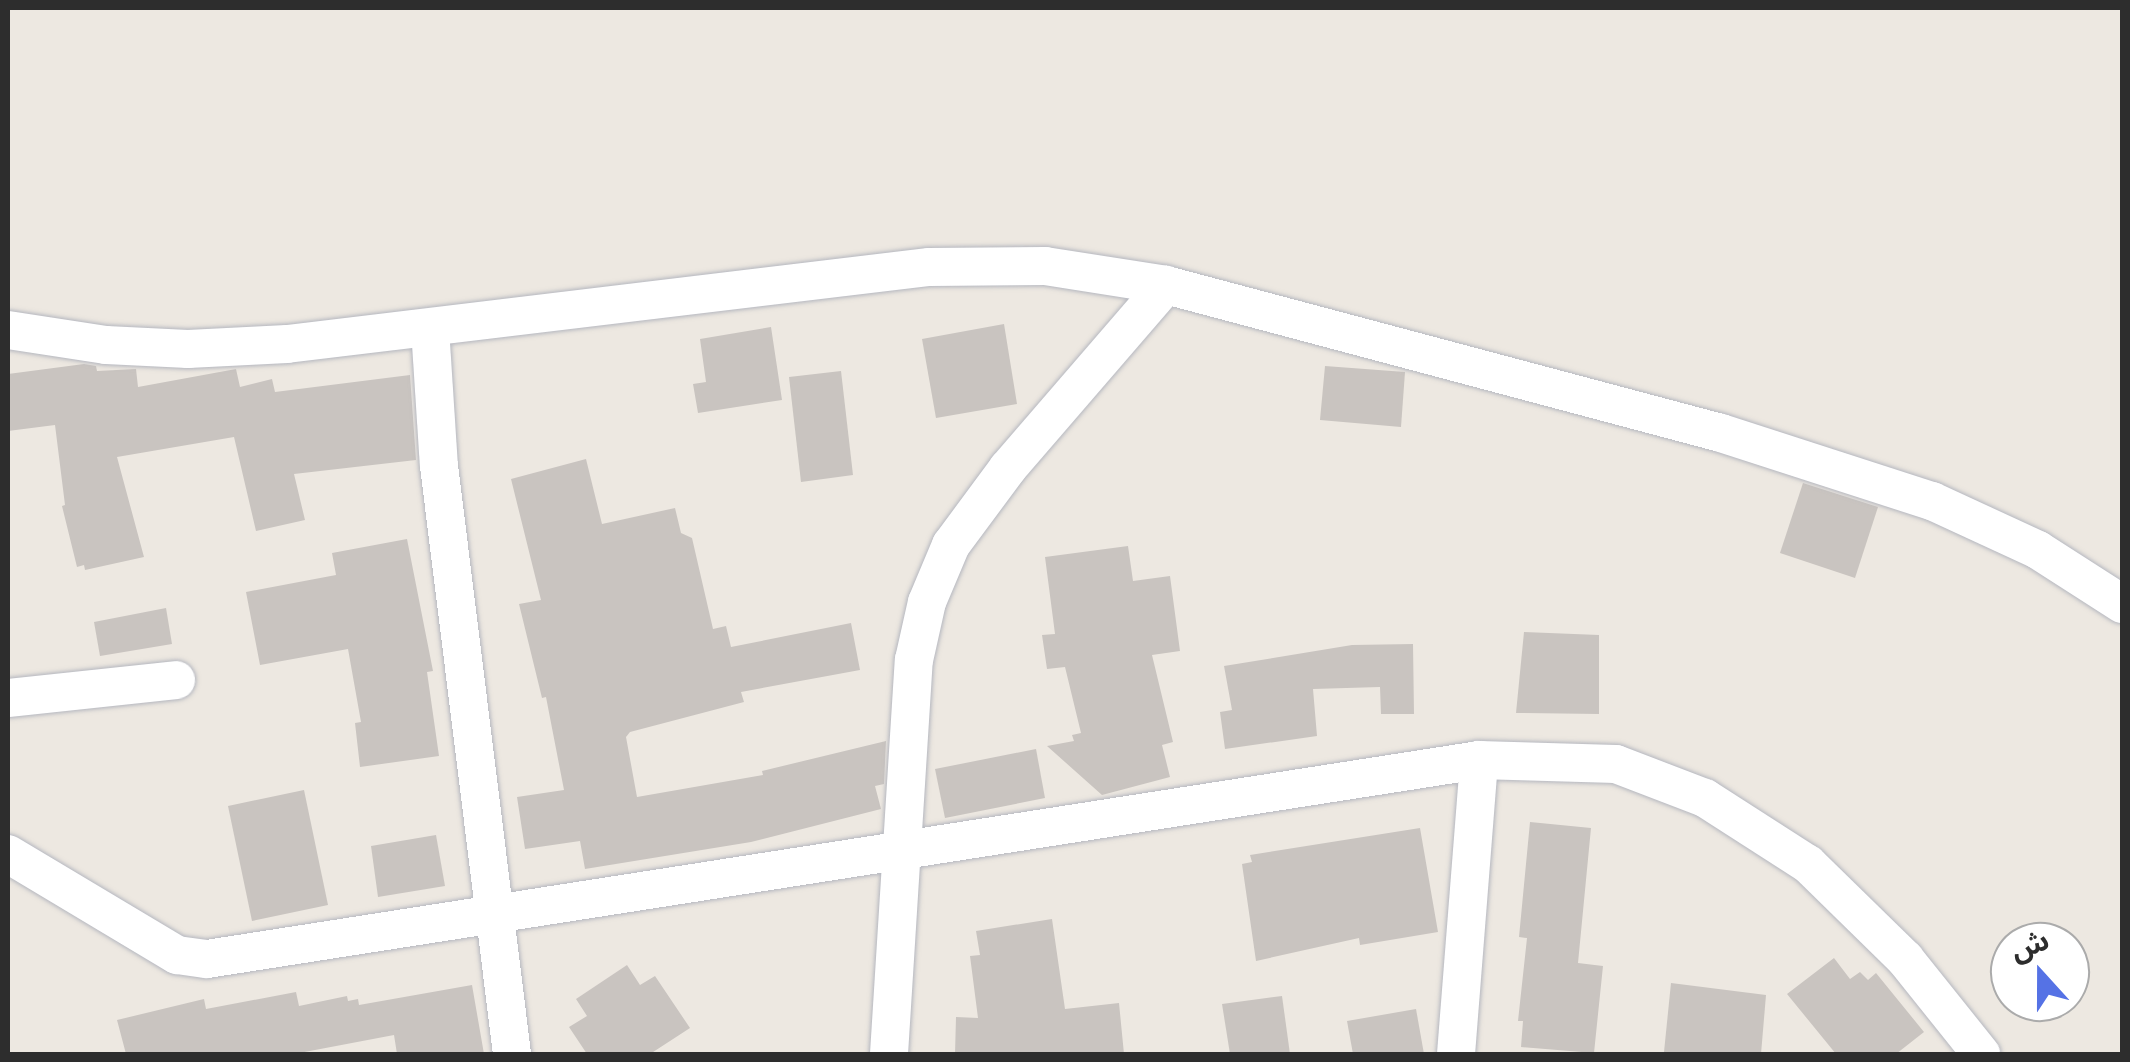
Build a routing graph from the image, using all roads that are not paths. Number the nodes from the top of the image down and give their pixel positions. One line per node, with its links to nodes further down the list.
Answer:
1 (1166, 285): 2 (street); 4 (street); 8 (street)
2 (430, 328): 3 (street); 10 (street)
3 (8, 330)
4 (2122, 604)
5 (176, 680): 6 (street)
6 (8, 698)
7 (1479, 760): 8 (street); 13 (street); 14 (street)
8 (900, 853): 10 (street); 12 (street)
9 (8, 854): 10 (street)
10 (495, 915): 11 (street)
11 (512, 1054)
12 (889, 1054)
13 (1456, 1054)
14 (1981, 1054)

